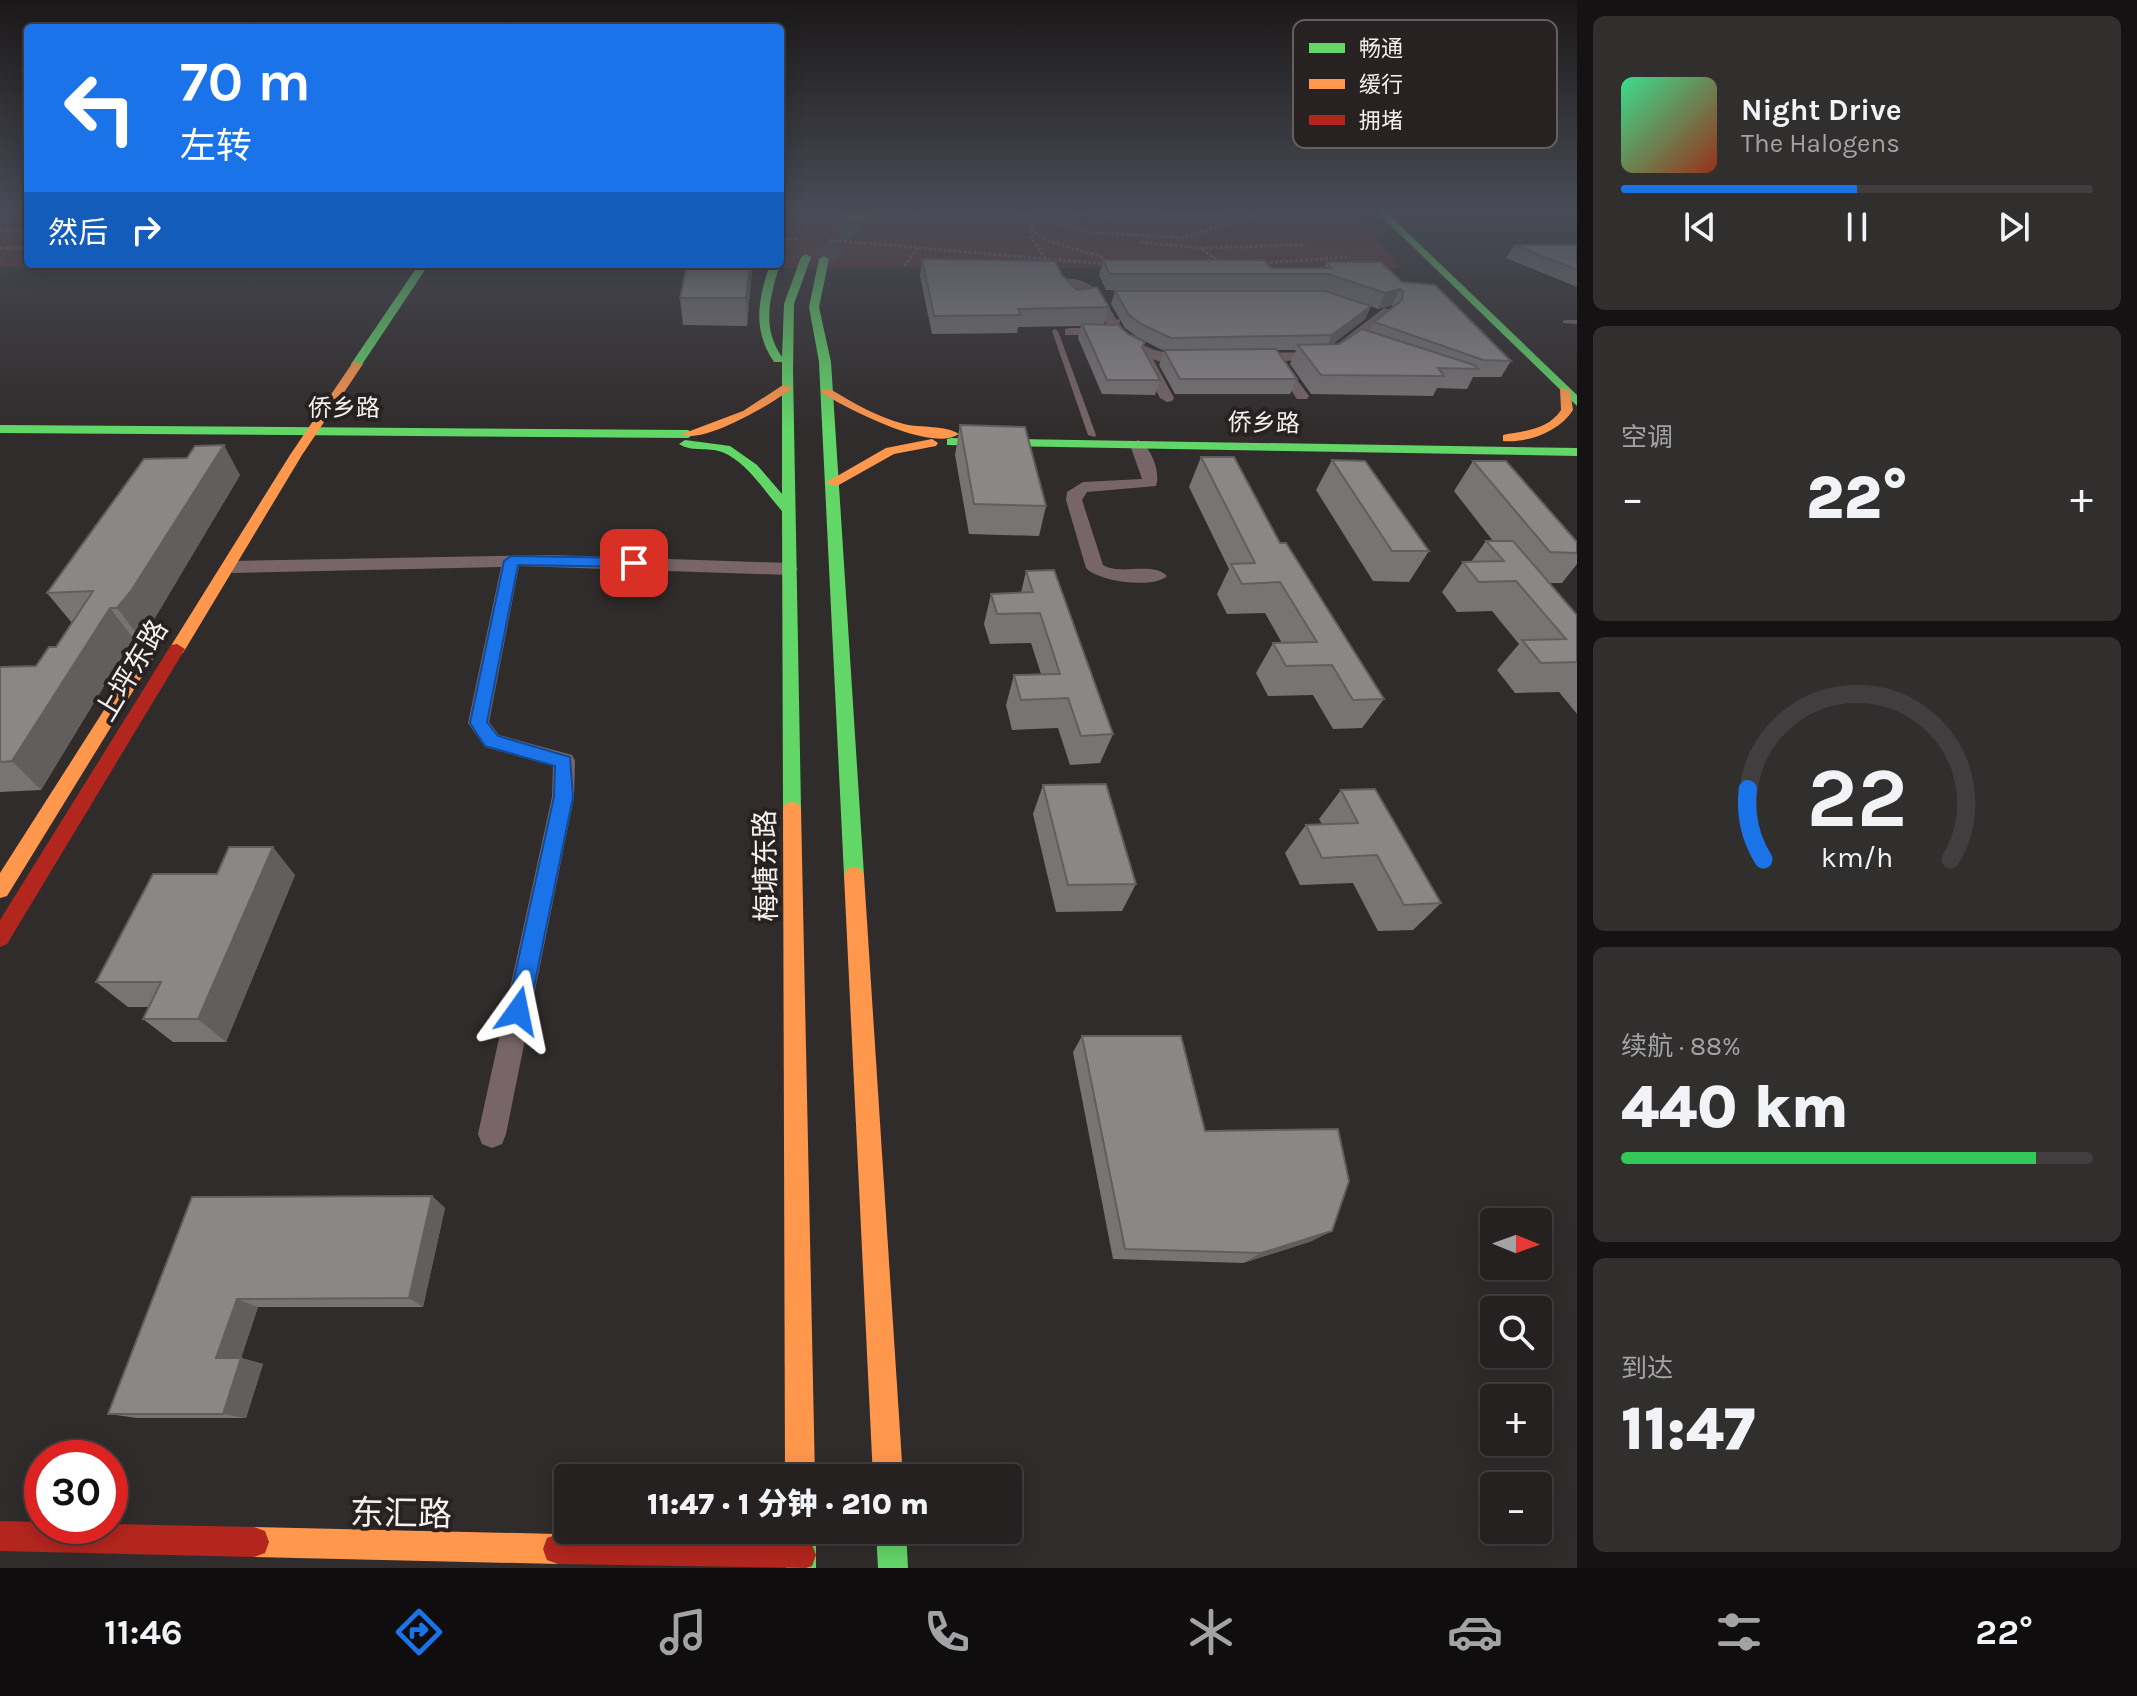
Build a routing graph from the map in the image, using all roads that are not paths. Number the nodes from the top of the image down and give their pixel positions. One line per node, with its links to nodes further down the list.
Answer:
1 (393, 282): 33 (street)
2 (412, 282): 27 (street, 上坪东路)
3 (769, 282): 20 (street)
4 (804, 282): 20 (street, 梅塘东路)
5 (819, 282): 18 (street)
6 (1069, 282): 12 (street)
7 (1456, 282): 22 (street)
8 (1467, 282): 22 (street)
9 (1378, 314): 15 (street)
10 (1565, 322): 11 (lane)
11 (1577, 322)
12 (1121, 326): 14 (street); 16 (street)
13 (836, 327): 18 (street)
14 (1063, 332): 26 (lane)
15 (1239, 357)
16 (1209, 358)
17 (1147, 360): 24 (street)
18 (825, 362): 21 (street)
19 (1280, 364): 23 (street)
20 (787, 379): 31 (street); 37 (street, 梅塘东路)
21 (826, 391): 28 (street); 36 (street)
22 (1573, 391): 29 (street)
23 (1302, 396)
24 (1167, 398)
25 (0, 429): 33 (street, 侨乡路)
26 (1092, 435): 28 (street, 侨乡路); 29 (street, 侨乡路)
27 (308, 437): 31 (street, 侨乡路); 33 (street, 侨乡路); 44 (street, 上坪东路)
28 (952, 438): 34 (street, 侨乡路); 36 (street)
29 (1507, 438): 32 (street, 侨乡路)
30 (0, 439): 33 (street, 侨乡路)
31 (686, 439): 37 (street)
32 (1577, 439)
33 (280, 443)
34 (1138, 445): 35 (street, 侨乡路); 41 (street)
35 (1577, 455)
36 (832, 483): 47 (street)
37 (788, 510): 40 (street, 梅塘东路)
38 (511, 561): 39 (street); 40 (street); 45 (street)
39 (233, 567)
40 (789, 569): 46 (street, 梅塘东路)
41 (1158, 576)
42 (174, 613): 43 (street, 上坪东路)
43 (0, 890)
44 (0, 938)
45 (492, 1134)
46 (800, 1464)
47 (887, 1464)
48 (0, 1536): 50 (street, 东汇路)
49 (892, 1544): 51 (street)
50 (801, 1562)
51 (893, 1568)

